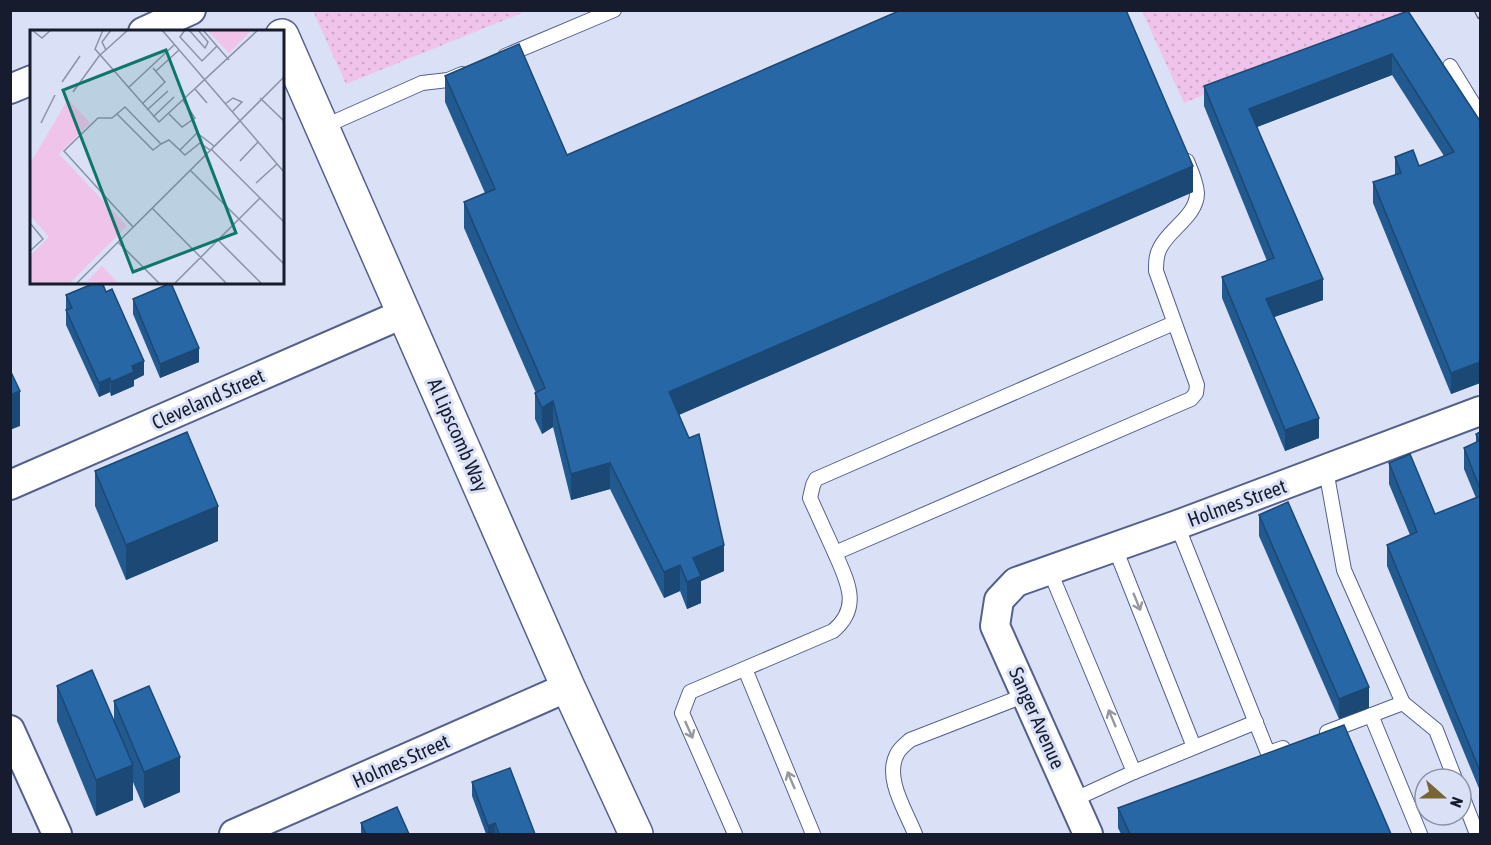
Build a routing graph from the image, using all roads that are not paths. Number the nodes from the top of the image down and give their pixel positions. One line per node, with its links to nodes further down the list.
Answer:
1 (191, 10): 4 (street)
2 (271, 10): 5 (street)
3 (614, 10): 11 (lane)
4 (147, 30)
5 (279, 30)
6 (284, 40): 11 (street, Al Lipscomb Way)
7 (1450, 66): 10 (lane)
8 (30, 81): 9 (street)
9 (10, 89)
10 (1480, 115)
11 (323, 127): 13 (street, Al Lipscomb Way)
12 (1181, 147): 14 (lane)
13 (405, 314): 17 (street, Cleveland Street); 24 (street, Al Lipscomb Way)
14 (1174, 323): 20 (lane); 20 (lane)
15 (1480, 411): 16 (street, Holmes Street)
16 (1326, 470): 18 (street, Holmes Street); 26 (lane)
17 (10, 485)
18 (1177, 525): 19 (street, Holmes Street); 28 (lane)
19 (1115, 548): 21 (street, Holmes Street); 30 (lane, one-way to 30)
20 (835, 553): 23 (lane)
21 (1048, 569): 22 (street, Holmes Street); 32 (lane, one-way to 21)
22 (999, 600): 25 (street, Sanger Avenue)
23 (745, 669): 37 (lane, one-way to 37); 38 (lane, one-way to 23)
24 (568, 687): 35 (street, Holmes Street); 36 (street, Al Lipscomb Way)
25 (1026, 695): 33 (street, Sanger Avenue); 39 (lane)
26 (1404, 703): 27 (lane); 31 (lane)
27 (1371, 715): 28 (lane); 41 (lane)
28 (1256, 722): 30 (lane)
29 (10, 730): 34 (street)
30 (1194, 747): 32 (lane)
31 (1450, 767)
32 (1134, 772): 33 (lane)
33 (1073, 800): 40 (street, Sanger Avenue)
34 (57, 834)
35 (234, 834)
36 (636, 834)
37 (735, 834)
38 (813, 834)
39 (915, 834)
40 (1085, 834)
41 (1420, 834)

